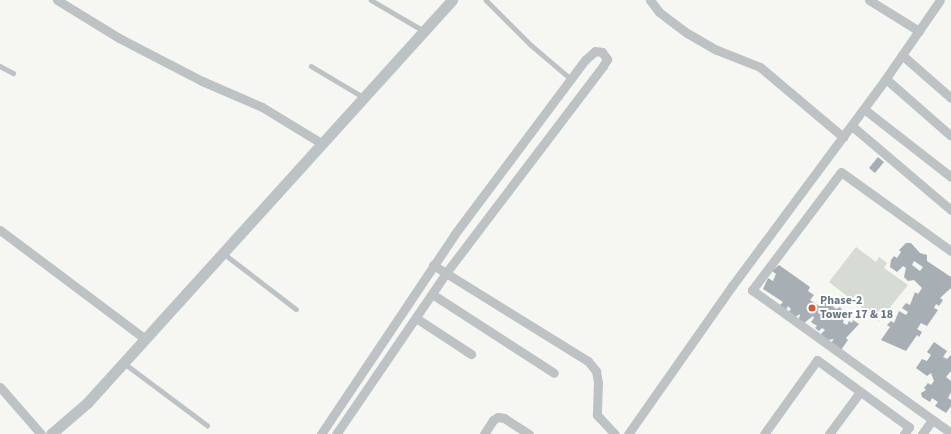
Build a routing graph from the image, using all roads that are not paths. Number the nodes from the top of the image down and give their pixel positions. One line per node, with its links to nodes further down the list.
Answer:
1 (57, 0): 22 (street)
2 (371, 0): 9 (lane)
3 (452, 0): 9 (street)
4 (486, 0): 14 (lane)
5 (650, 0): 21 (street)
6 (869, 0): 8 (street)
7 (940, 0): 8 (street)
8 (919, 30): 10 (street)
9 (424, 31): 16 (street)
10 (902, 55): 15 (street); 17 (street)
11 (0, 66): 13 (lane)
12 (311, 66): 16 (lane)
13 (13, 73)
14 (571, 79): 23 (street); 25 (street)
15 (886, 79): 18 (street); 20 (street)
16 (362, 97): 22 (street)
17 (951, 98)
18 (864, 109): 19 (street); 24 (street)
19 (852, 126): 21 (street); 26 (street)
20 (951, 136)
21 (843, 137): 51 (street)
22 (321, 143): 29 (street)
23 (501, 173): 25 (street); 30 (street)
24 (951, 177)
25 (514, 184): 31 (street)
26 (951, 210)
27 (0, 230): 35 (street)
28 (951, 251): 41 (street)
29 (223, 253): 33 (lane); 35 (street)
30 (433, 265): 31 (street); 46 (street)
31 (446, 273): 32 (street); 50 (street)
32 (432, 294): 34 (street); 38 (street)
33 (296, 309)
34 (416, 318): 36 (street); 47 (street)
35 (145, 339): 37 (street)
36 (471, 354)
37 (124, 363): 42 (lane); 45 (street)
38 (554, 373)
39 (0, 387): 44 (street)
40 (860, 392): 52 (street); 53 (street); 54 (street)
41 (932, 420): 43 (street); 55 (street)
42 (207, 425)
43 (951, 433)
44 (41, 434)
45 (51, 434)
46 (321, 434)
47 (336, 434)
48 (484, 434): 49 (street)
49 (529, 434)
50 (615, 434)
51 (628, 434)
52 (764, 434)
53 (829, 434)
54 (904, 434)
55 (922, 434)

